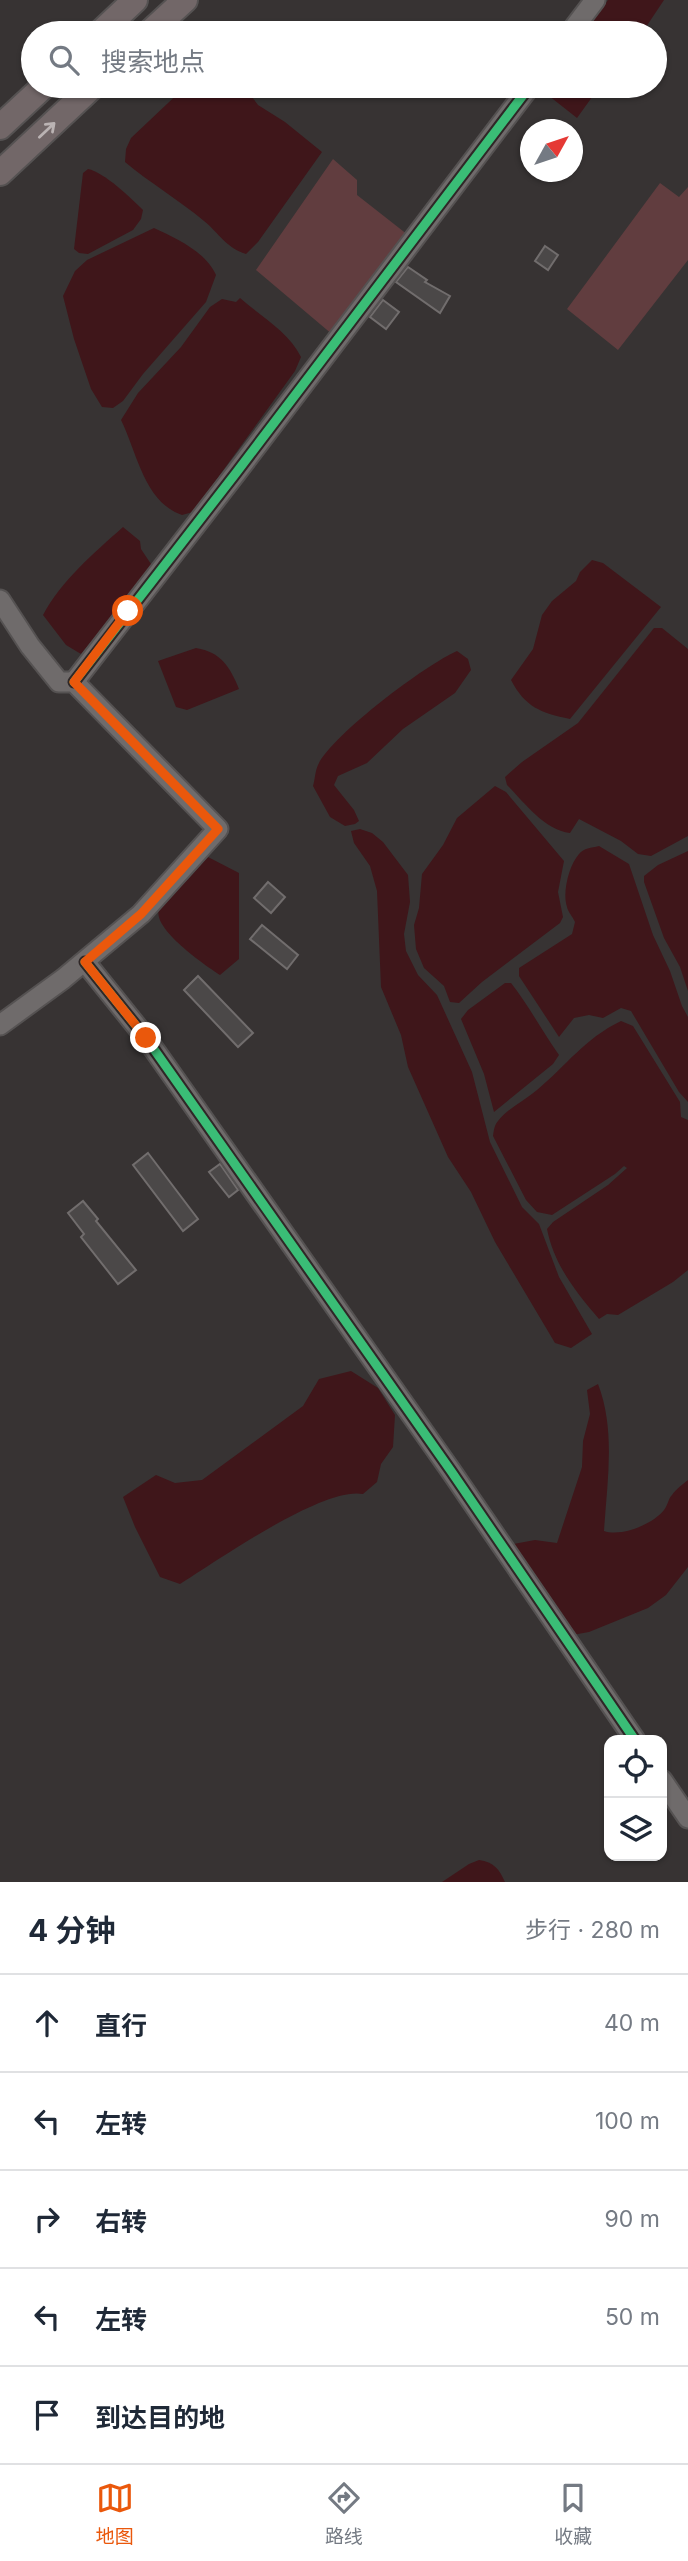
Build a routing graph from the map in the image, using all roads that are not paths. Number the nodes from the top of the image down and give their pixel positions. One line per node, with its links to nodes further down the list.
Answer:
1 (135, 0): 4 (main road)
2 (185, 0): 5 (main road)
3 (595, 0): 6 (street)
4 (113, 21)
5 (162, 21)
6 (578, 21)
7 (31, 98): 10 (main road)
8 (80, 98): 11 (main road, one-way to 8)
9 (521, 98): 13 (street)
10 (0, 127)
11 (0, 173)
12 (0, 600): 13 (street)
13 (74, 682): 14 (street)
14 (85, 962): 15 (street); 16 (street)
15 (0, 1025)
16 (632, 1735)
17 (667, 1787): 18 (street)
18 (688, 1818)

